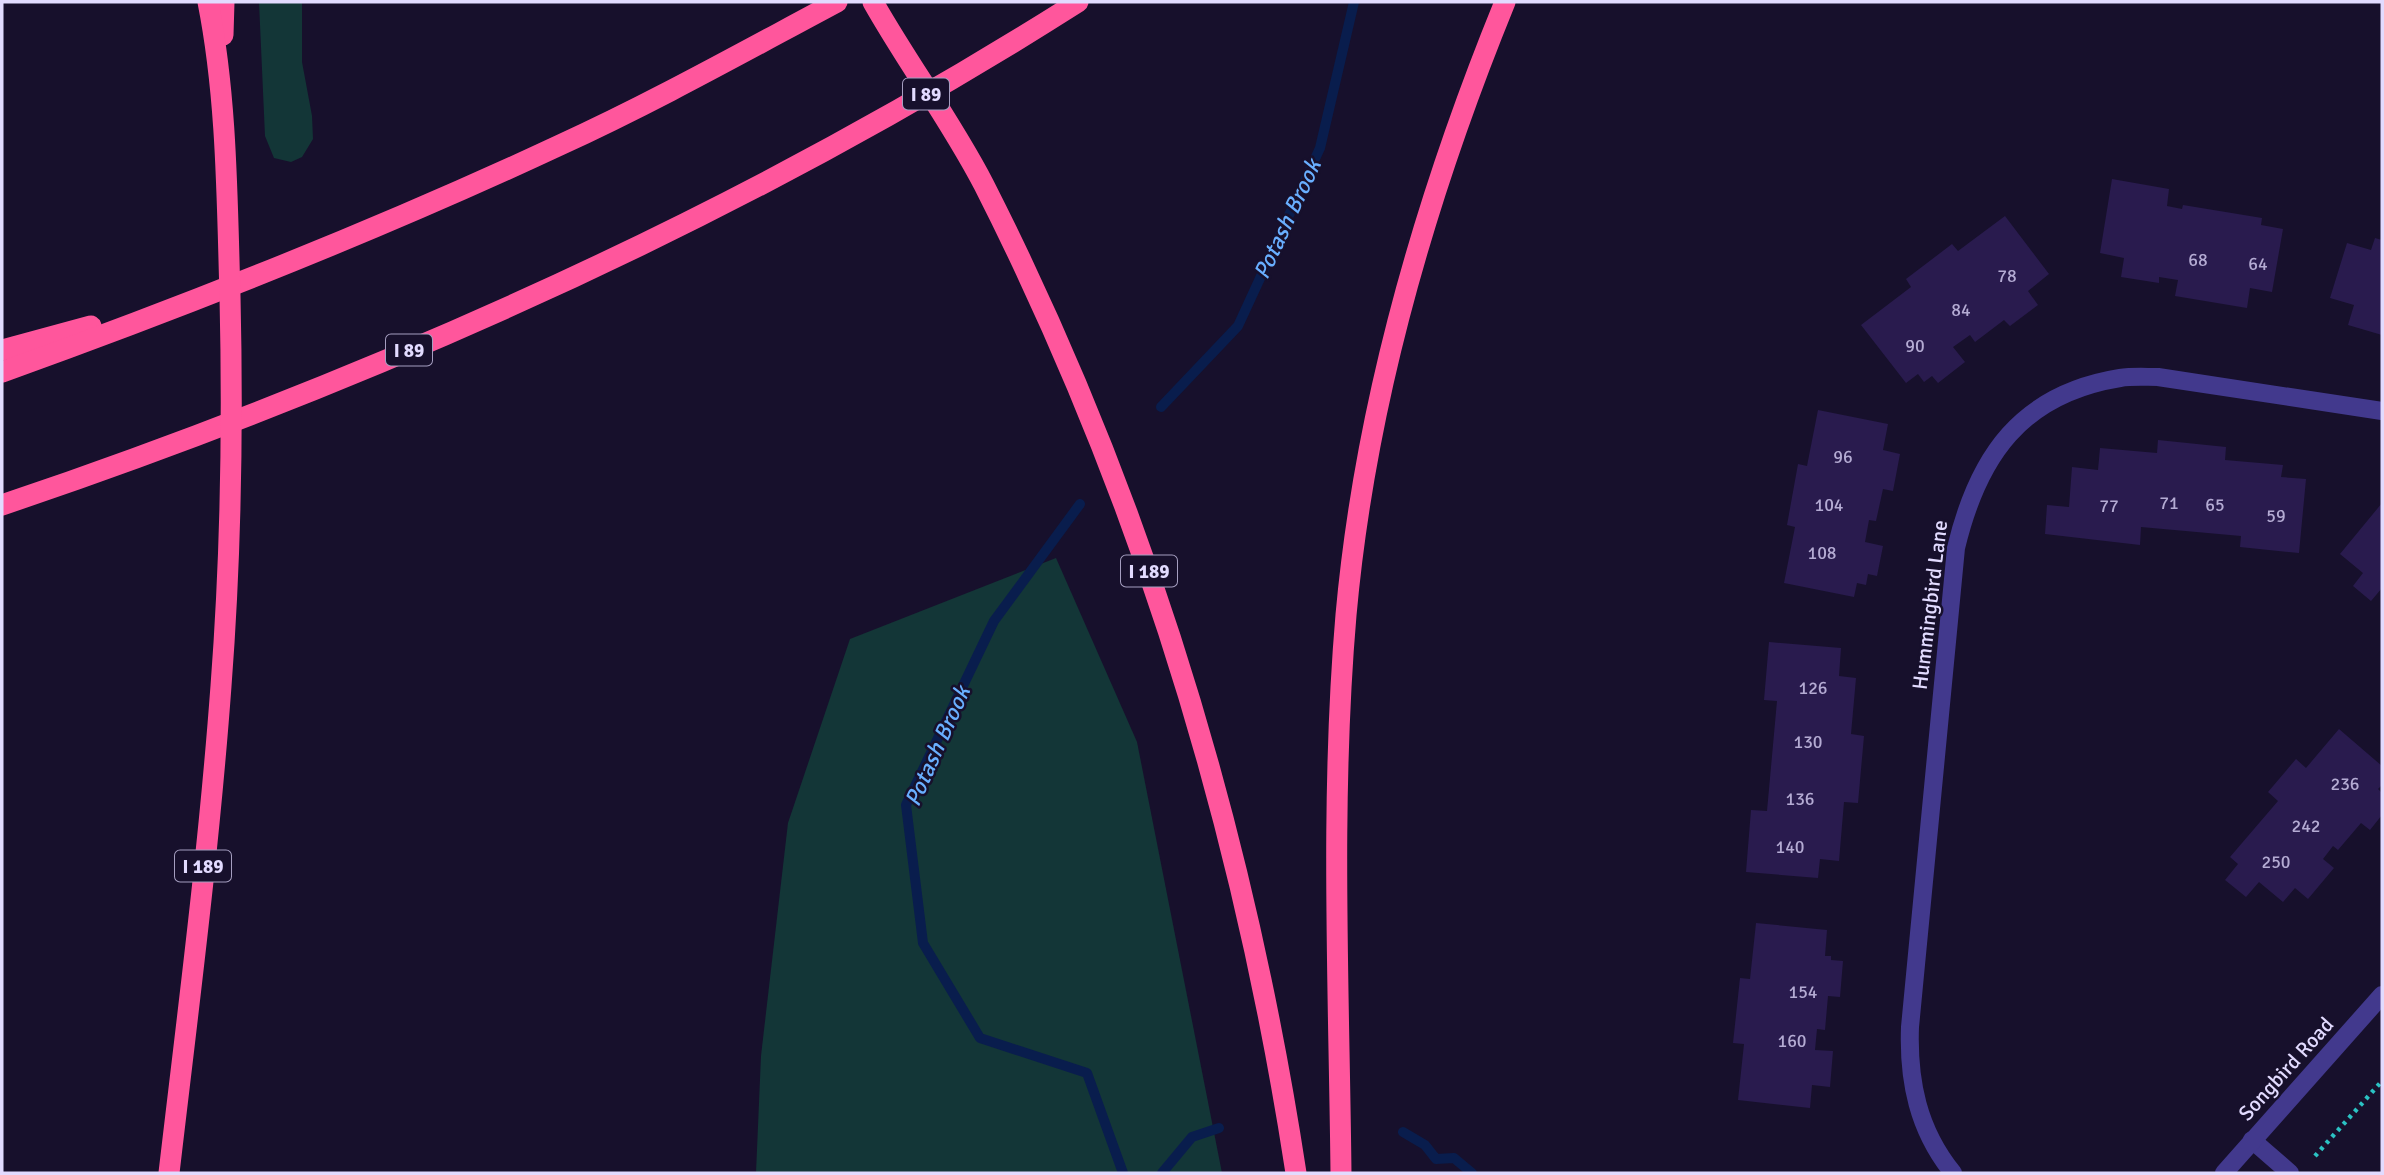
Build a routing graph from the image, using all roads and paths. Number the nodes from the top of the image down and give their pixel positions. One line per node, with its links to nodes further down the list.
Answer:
1 (208, 2): 7 (highway)
2 (224, 2): 7 (highway)
3 (837, 2): 8 (highway)
4 (1078, 2): 12 (highway, I 89)
5 (1505, 2): 19 (highway)
6 (874, 6): 18 (highway, I 189)
7 (222, 117): 17 (highway, I 189)
8 (212, 294): 9 (highway); 10 (highway)
9 (2, 350)
10 (2, 372)
11 (2382, 411): 20 (street, Hummingbird Lane)
12 (2, 505)
13 (2382, 995): 15 (street, Songbird Road)
14 (2382, 1081): 16 (path)
15 (2252, 1140): 21 (street, Songbird Road); 22 (street)
16 (2315, 1156)
17 (169, 1173)
18 (1296, 1173)
19 (1341, 1173)
20 (1953, 1173)
21 (2224, 1173)
22 (2290, 1173)

